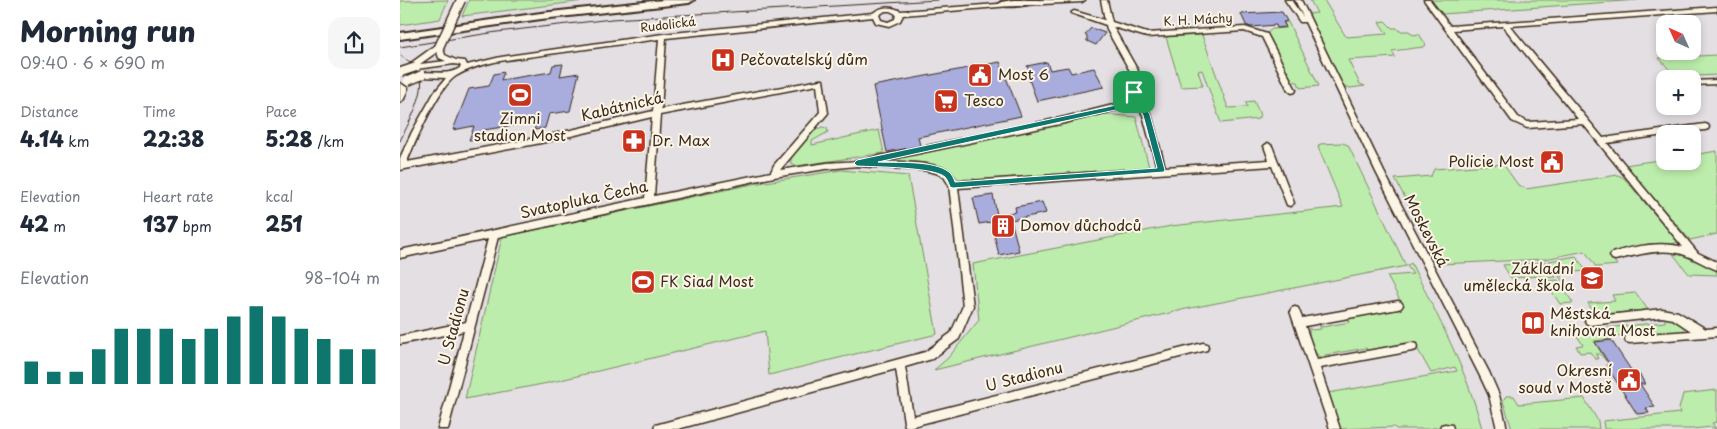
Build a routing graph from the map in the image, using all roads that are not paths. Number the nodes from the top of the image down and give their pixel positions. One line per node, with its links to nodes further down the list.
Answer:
1 (461, 0): 21 (street, bridge)
2 (639, 0): 18 (highway)
3 (689, 0): 19 (highway)
4 (1034, 0): 10 (highway)
5 (1082, 0): 10 (street, Rudolická)
6 (1104, 0): 15 (street)
7 (1288, 0): 22 (street, Moskevská)
8 (1298, 0): 22 (street, Moskevská)
9 (1427, 0): 17 (street)
10 (1004, 4): 12 (street, Rudolická)
11 (1717, 9): 16 (street)
12 (900, 13): 14 (street, Rudolická); 14 (street, Rudolická)
13 (1074, 13): 15 (street, K. H. Máchy)
14 (876, 15): 20 (street, Rudolická)
15 (1109, 24): 31 (street, K. H. Máchy); 32 (street)
16 (1505, 24): 17 (street); 36 (street)
17 (1448, 28): 36 (street)
18 (400, 31)
19 (400, 36)
20 (662, 36): 25 (street, Rudolická); 34 (street)
21 (439, 47): 23 (street); 24 (street)
22 (1319, 47): 69 (street, Moskevská)
23 (454, 62): 24 (street); 25 (street)
24 (413, 67): 26 (street, bridge)
25 (466, 68): 27 (street, Rudolická)
26 (400, 72)
27 (452, 76): 30 (street, bridge); 42 (street)
28 (1717, 82): 29 (street)
29 (1701, 83)
30 (400, 84): 33 (street)
31 (1292, 90)
32 (1134, 92): 40 (street); 43 (street)
33 (400, 99)
34 (656, 113): 35 (street, Kabátnická); 42 (street, Kabátnická); 46 (street)
35 (824, 113): 44 (street)
36 (1585, 121): 38 (street)
37 (1705, 128): 38 (street)
38 (1602, 141): 50 (street)
39 (1268, 146): 41 (street)
40 (857, 163): 44 (street, Svatopluka Čecha); 45 (street, Svatopluka Čecha)
41 (1274, 163): 43 (street); 47 (street)
42 (400, 167)
43 (1162, 170): 45 (street)
44 (774, 174): 46 (street, Svatopluka Čecha)
45 (953, 185): 65 (street)
46 (648, 201): 48 (street, Svatopluka Čecha)
47 (1290, 203)
48 (494, 233): 49 (street, Svatopluka Čecha); 57 (street, U Stadionu)
49 (400, 254)
50 (1694, 254): 51 (street); 52 (street)
51 (1615, 256)
52 (1717, 266)
53 (1398, 305): 56 (street)
54 (1295, 312): 56 (street)
55 (1590, 321): 59 (street)
56 (1299, 323): 64 (street)
57 (470, 325): 61 (street); 66 (street, U Stadionu)
58 (1717, 332): 59 (street)
59 (1705, 334): 60 (street)
60 (1630, 339)
61 (400, 340)
62 (1203, 347): 65 (street, U Stadionu)
63 (1412, 347): 64 (street)
64 (1313, 364): 68 (street)
65 (900, 365): 67 (street)
66 (443, 429)
67 (659, 429)
68 (1335, 429)
69 (1502, 429)

